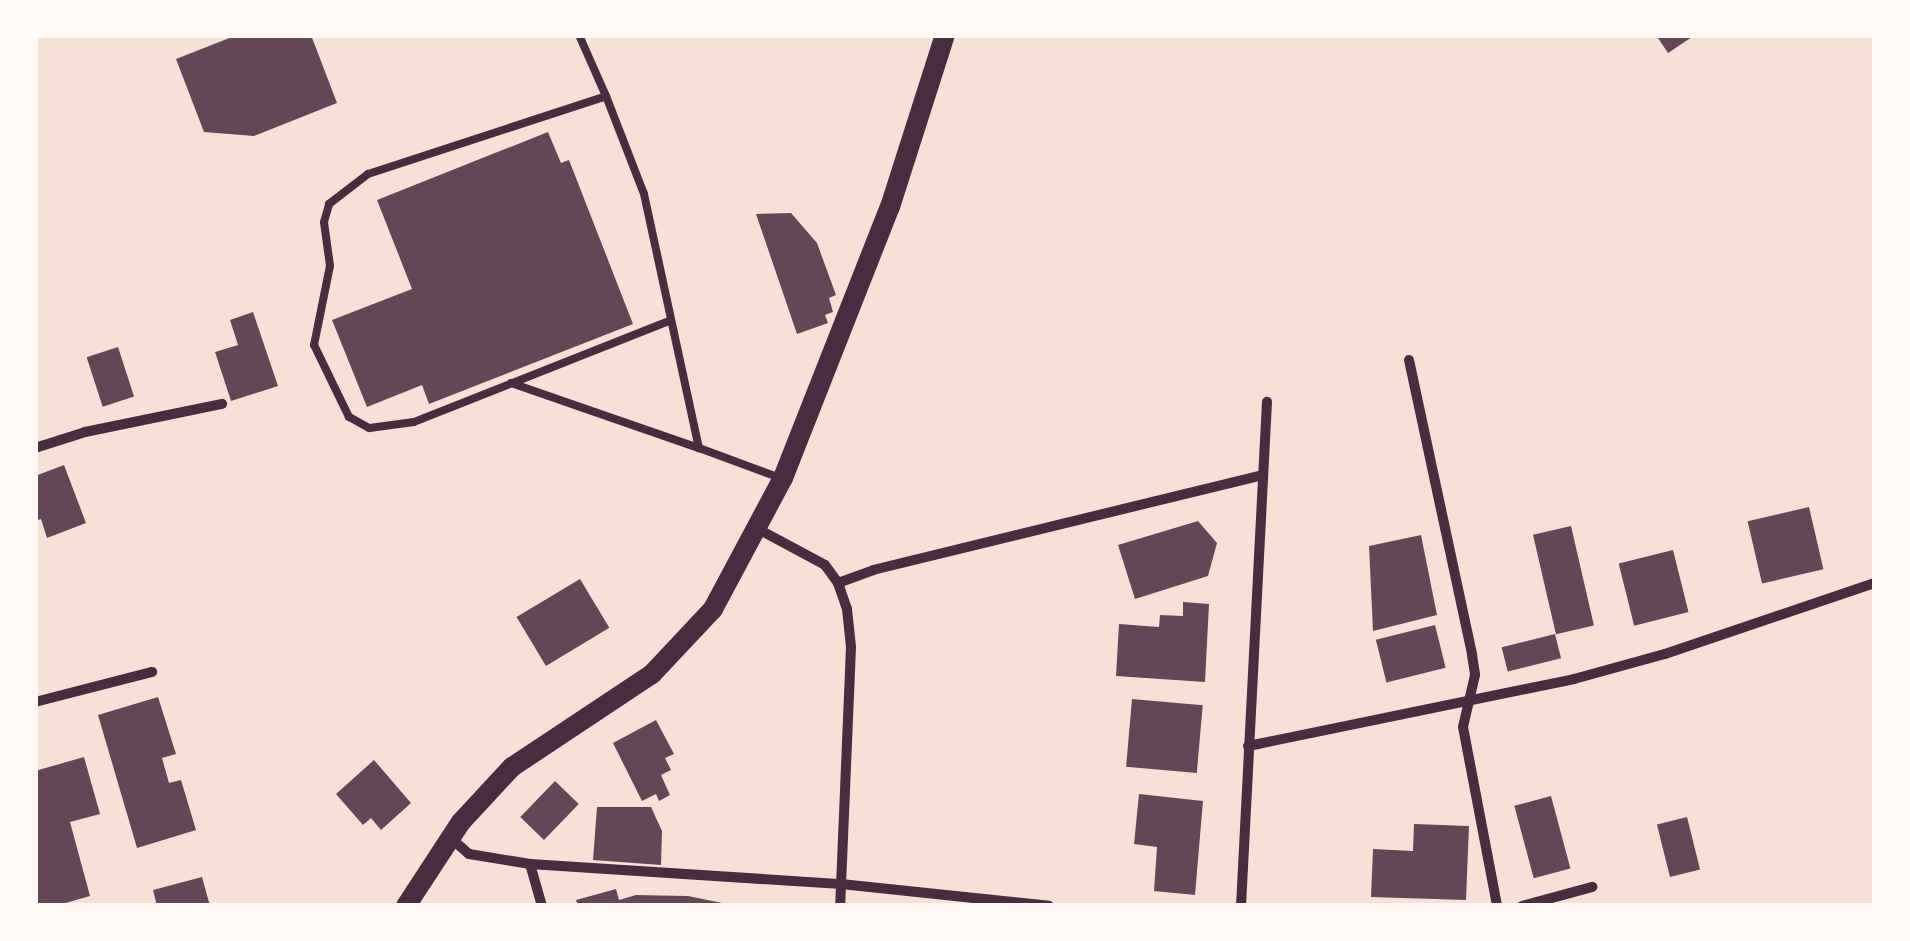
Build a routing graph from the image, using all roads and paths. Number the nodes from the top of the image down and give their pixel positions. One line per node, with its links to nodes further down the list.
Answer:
1 (579, 35): 3 (lane)
2 (945, 35): 12 (main road)
3 (606, 96): 4 (lane); 6 (lane)
4 (669, 321): 6 (lane); 10 (lane)
5 (1409, 360): 18 (street)
6 (511, 383): 10 (lane)
7 (1267, 402): 11 (street)
8 (222, 404): 9 (street)
9 (35, 448)
10 (699, 448): 12 (lane)
11 (1263, 475): 14 (street); 19 (street)
12 (782, 478): 13 (main road)
13 (758, 529): 14 (street); 20 (main road)
14 (838, 583): 22 (street)
15 (1875, 584): 18 (street)
16 (152, 672): 17 (street)
17 (35, 702)
18 (1466, 702): 19 (street); 29 (street)
19 (1248, 746): 28 (street)
20 (450, 838): 21 (street); 24 (main road)
21 (530, 864): 22 (street); 25 (street)
22 (841, 884): 26 (street); 27 (street)
23 (1592, 888): 30 (street)
24 (406, 906)
25 (542, 906)
26 (840, 906)
27 (1049, 906)
28 (1241, 906)
29 (1498, 906)
30 (1522, 906)

